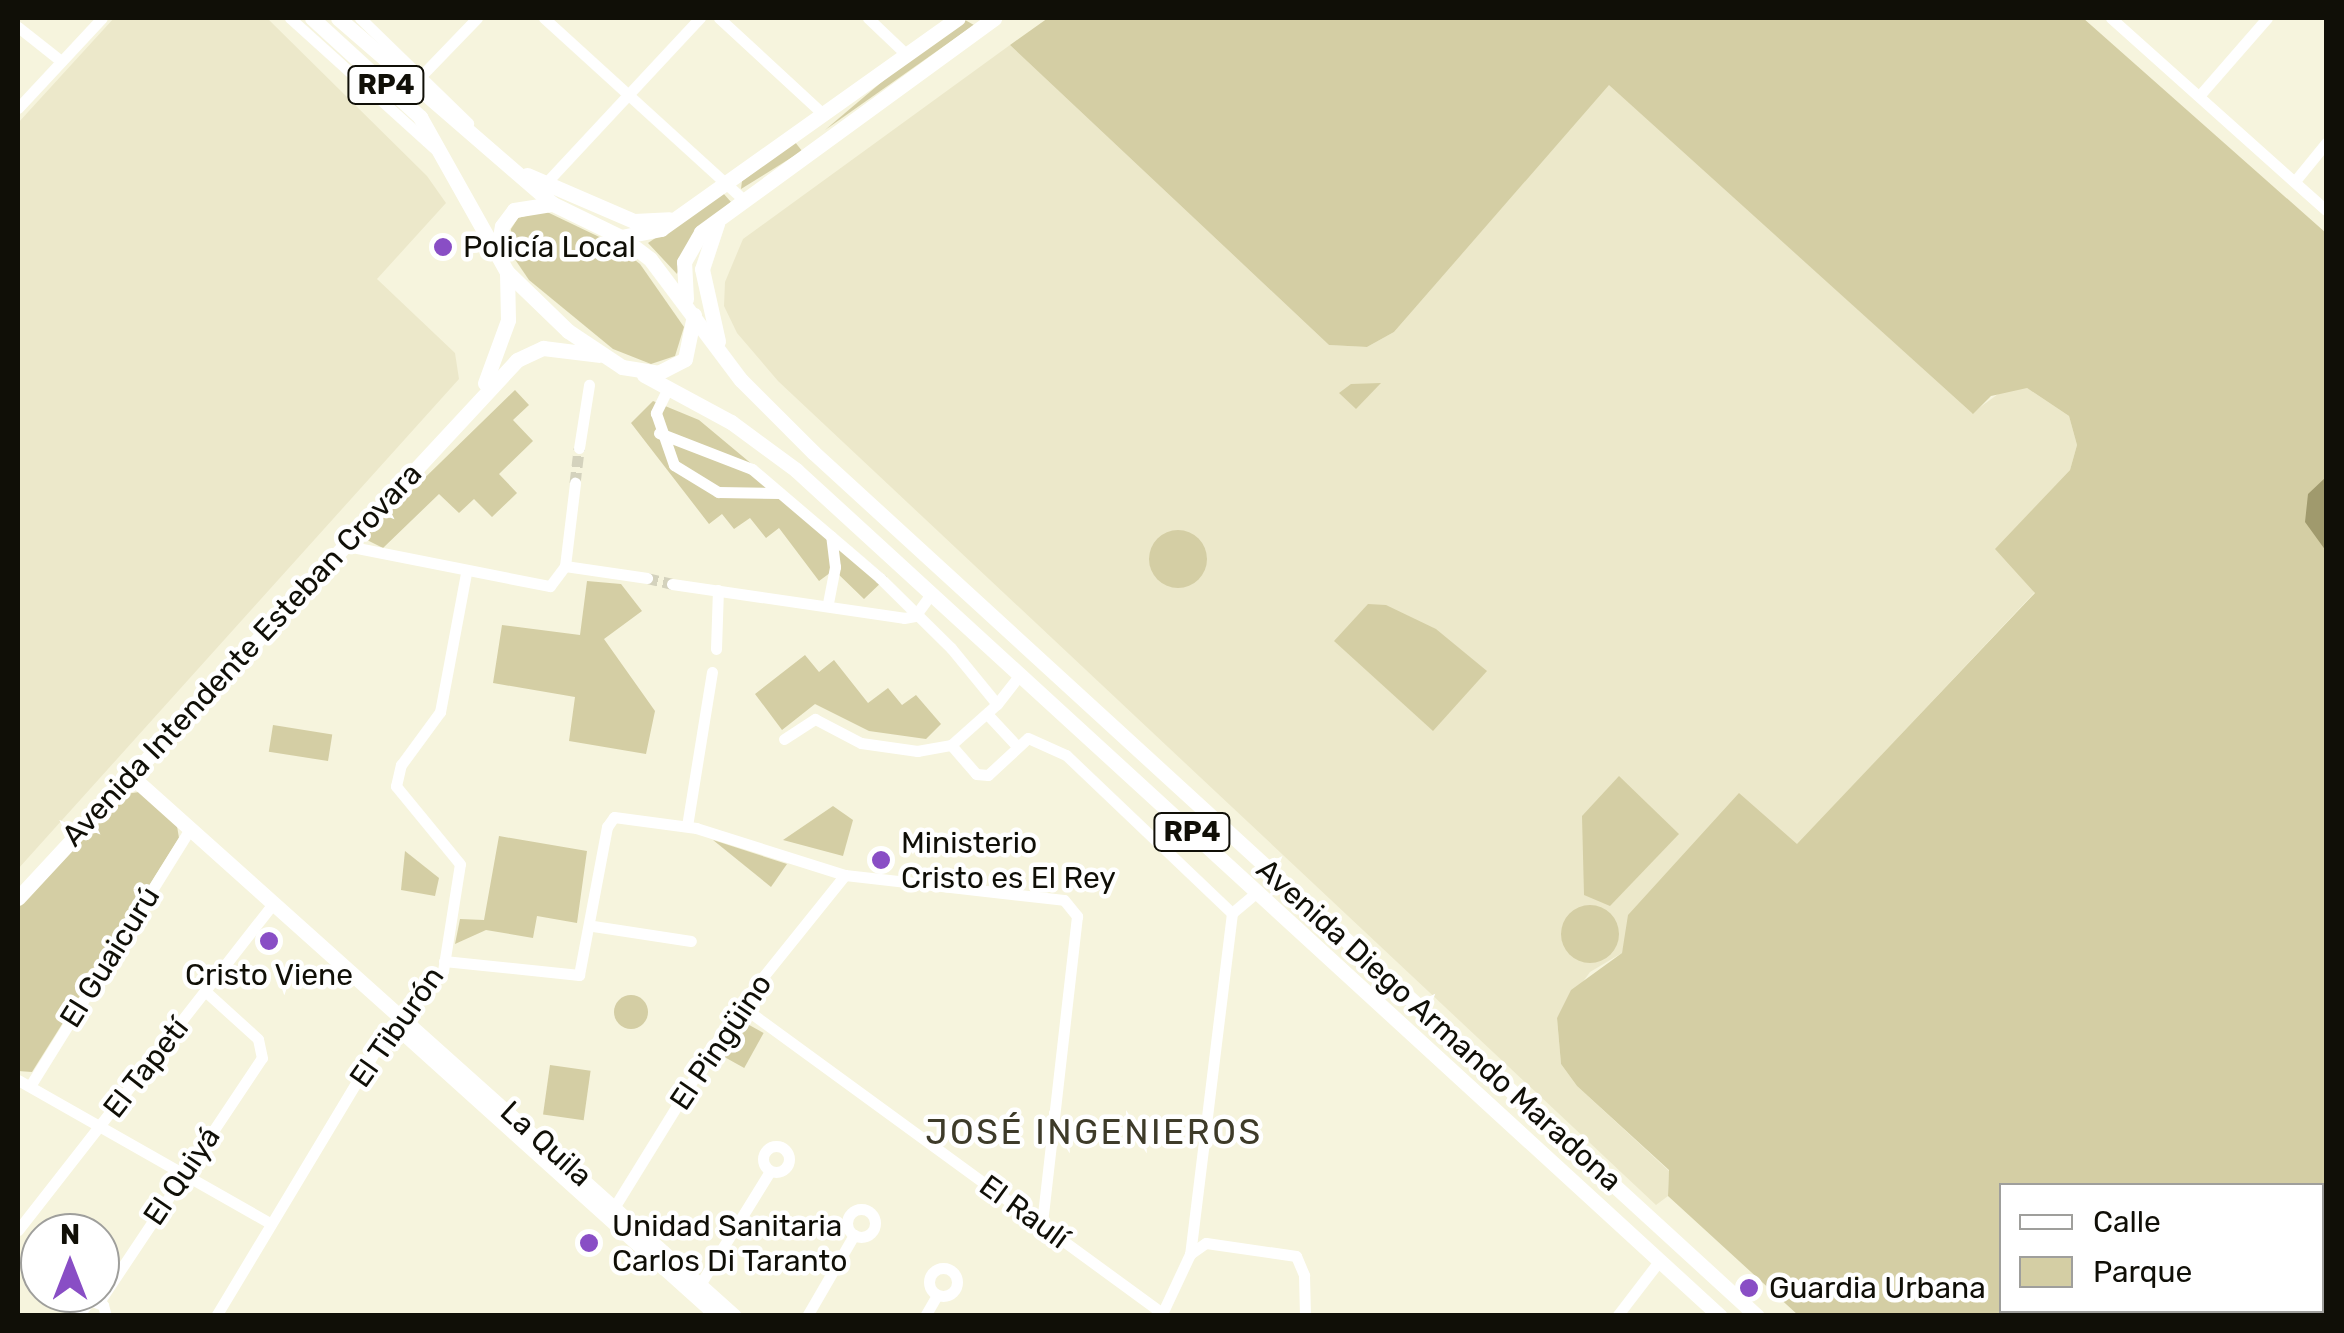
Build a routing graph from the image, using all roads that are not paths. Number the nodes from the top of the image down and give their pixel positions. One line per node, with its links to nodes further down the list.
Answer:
1 (102, 18): 17 (street)
2 (290, 18): 25 (street)
3 (312, 18): 25 (main road, RP4)
4 (338, 18): 24 (main road, RP4)
5 (360, 18): 18 (street)
6 (476, 18): 18 (street)
7 (544, 18): 19 (street)
8 (700, 18): 19 (street)
9 (719, 18): 22 (street)
10 (868, 18): 16 (street)
11 (958, 18): 16 (main road)
12 (994, 18): 29 (main road)
13 (2111, 18): 20 (street)
14 (2267, 18): 20 (street)
15 (19, 32): 17 (street)
16 (907, 55): 22 (main road)
17 (62, 61): 21 (street)
18 (422, 75): 24 (street)
19 (630, 96): 27 (street); 28 (street)
20 (2199, 96): 26 (street)
21 (18, 108)
22 (824, 115): 27 (main road)
23 (2326, 144): 26 (street)
24 (489, 150): 28 (main road); 30 (main road, RP4)
25 (449, 162): 35 (main road, RP4)
26 (2294, 181): 31 (street)
27 (725, 184): 29 (street); 32 (main road)
28 (544, 185): 32 (main road)
29 (744, 200): 33 (main road)
30 (553, 204): 34 (main road, RP4); 35 (main road)
31 (2326, 210)
32 (682, 215): 34 (main road)
33 (721, 216): 37 (main road); 37 (main road)
34 (620, 236): 37 (main road, RP4)
35 (497, 254): 36 (main road, RP4)
36 (508, 272): 38 (main road, RP4); 42 (main road, Avenida Intendente Esteban Crovara)
37 (698, 315): 39 (main road); 103 (main road, Avenida Diego Armando Maradona / RP4)
38 (599, 355): 39 (main road, RP4); 42 (main road, Avenida Intendente Esteban Crovara)
39 (644, 375): 41 (main road, Avenida Diego Armando Maradona / RP4)
40 (589, 385): 44 (street)
41 (668, 388): 43 (street); 54 (main road, Avenida Diego Armando Maradona / RP4)
42 (466, 411): 48 (main road, Avenida Intendente Esteban Crovara)
43 (659, 433): 46 (street); 46 (street)
44 (579, 448)
45 (575, 483): 49 (street)
46 (780, 493): 47 (street)
47 (832, 536): 55 (street); 56 (street)
48 (342, 546): 50 (street); 65 (main road, Avenida Intendente Esteban Crovara)
49 (565, 566): 50 (street); 51 (street)
50 (466, 573): 75 (street, El Tiburón)
51 (646, 578)
52 (672, 584): 53 (street)
53 (718, 590): 55 (street); 57 (street)
54 (931, 594): 56 (street); 59 (main road, Avenida Diego Armando Maradona / RP4)
55 (828, 603): 56 (street)
56 (915, 616): 60 (street)
57 (716, 648)
58 (712, 672): 66 (street)
59 (1020, 675): 60 (street); 69 (main road, Avenida Diego Armando Maradona / RP4)
60 (997, 704): 61 (street)
61 (988, 715): 63 (street); 64 (street)
62 (784, 739): 63 (street)
63 (951, 745): 64 (street)
64 (1016, 745): 72 (street)
65 (130, 775): 67 (main road, La Quila); 70 (main road, Avenida Intendente Esteban Crovara)
66 (687, 826): 68 (street); 73 (street)
67 (190, 829): 71 (main road, La Quila); 80 (street, El Guaicurú)
68 (845, 875): 77 (street, El Pingüino); 86 (street)
69 (1257, 892): 72 (street); 90 (main road, Avenida Diego Armando Maradona / RP4)
70 (18, 898)
71 (274, 904): 76 (street, El Tapetí); 78 (main road, La Quila)
72 (1232, 912): 89 (street)
73 (593, 926): 74 (street); 75 (street)
74 (691, 942)
75 (444, 961): 78 (street, El Tiburón)
76 (205, 991): 81 (street, El Tapetí); 83 (street, El Quiyá)
77 (740, 1005): 84 (street, El Pingüino); 86 (street, El Raulí)
78 (398, 1017): 84 (main road, La Quila); 85 (street, El Tiburón)
79 (18, 1080): 80 (street)
80 (30, 1086): 81 (street)
81 (100, 1128): 83 (street); 87 (street, El Tapetí)
82 (770, 1171): 92 (street)
83 (181, 1175): 85 (street); 91 (street, El Quiyá)
84 (612, 1212): 92 (main road, La Quila)
85 (271, 1224): 95 (street, El Tiburón)
86 (1042, 1224): 94 (street, El Raulí)
87 (18, 1230)
88 (854, 1235): 98 (street)
89 (1190, 1254): 94 (street); 100 (street)
90 (1660, 1260): 101 (street); 102 (main road, Avenida Diego Armando Maradona / RP4)
91 (120, 1271)
92 (697, 1289): 96 (main road, La Quila); 97 (main road, La Quila)
93 (937, 1295): 99 (street)
94 (1162, 1314)
95 (216, 1316)
96 (718, 1316)
97 (734, 1316)
98 (807, 1316)
99 (926, 1316)
100 (1306, 1316)
101 (1617, 1316)
102 (1720, 1316)
103 (1757, 1316)

